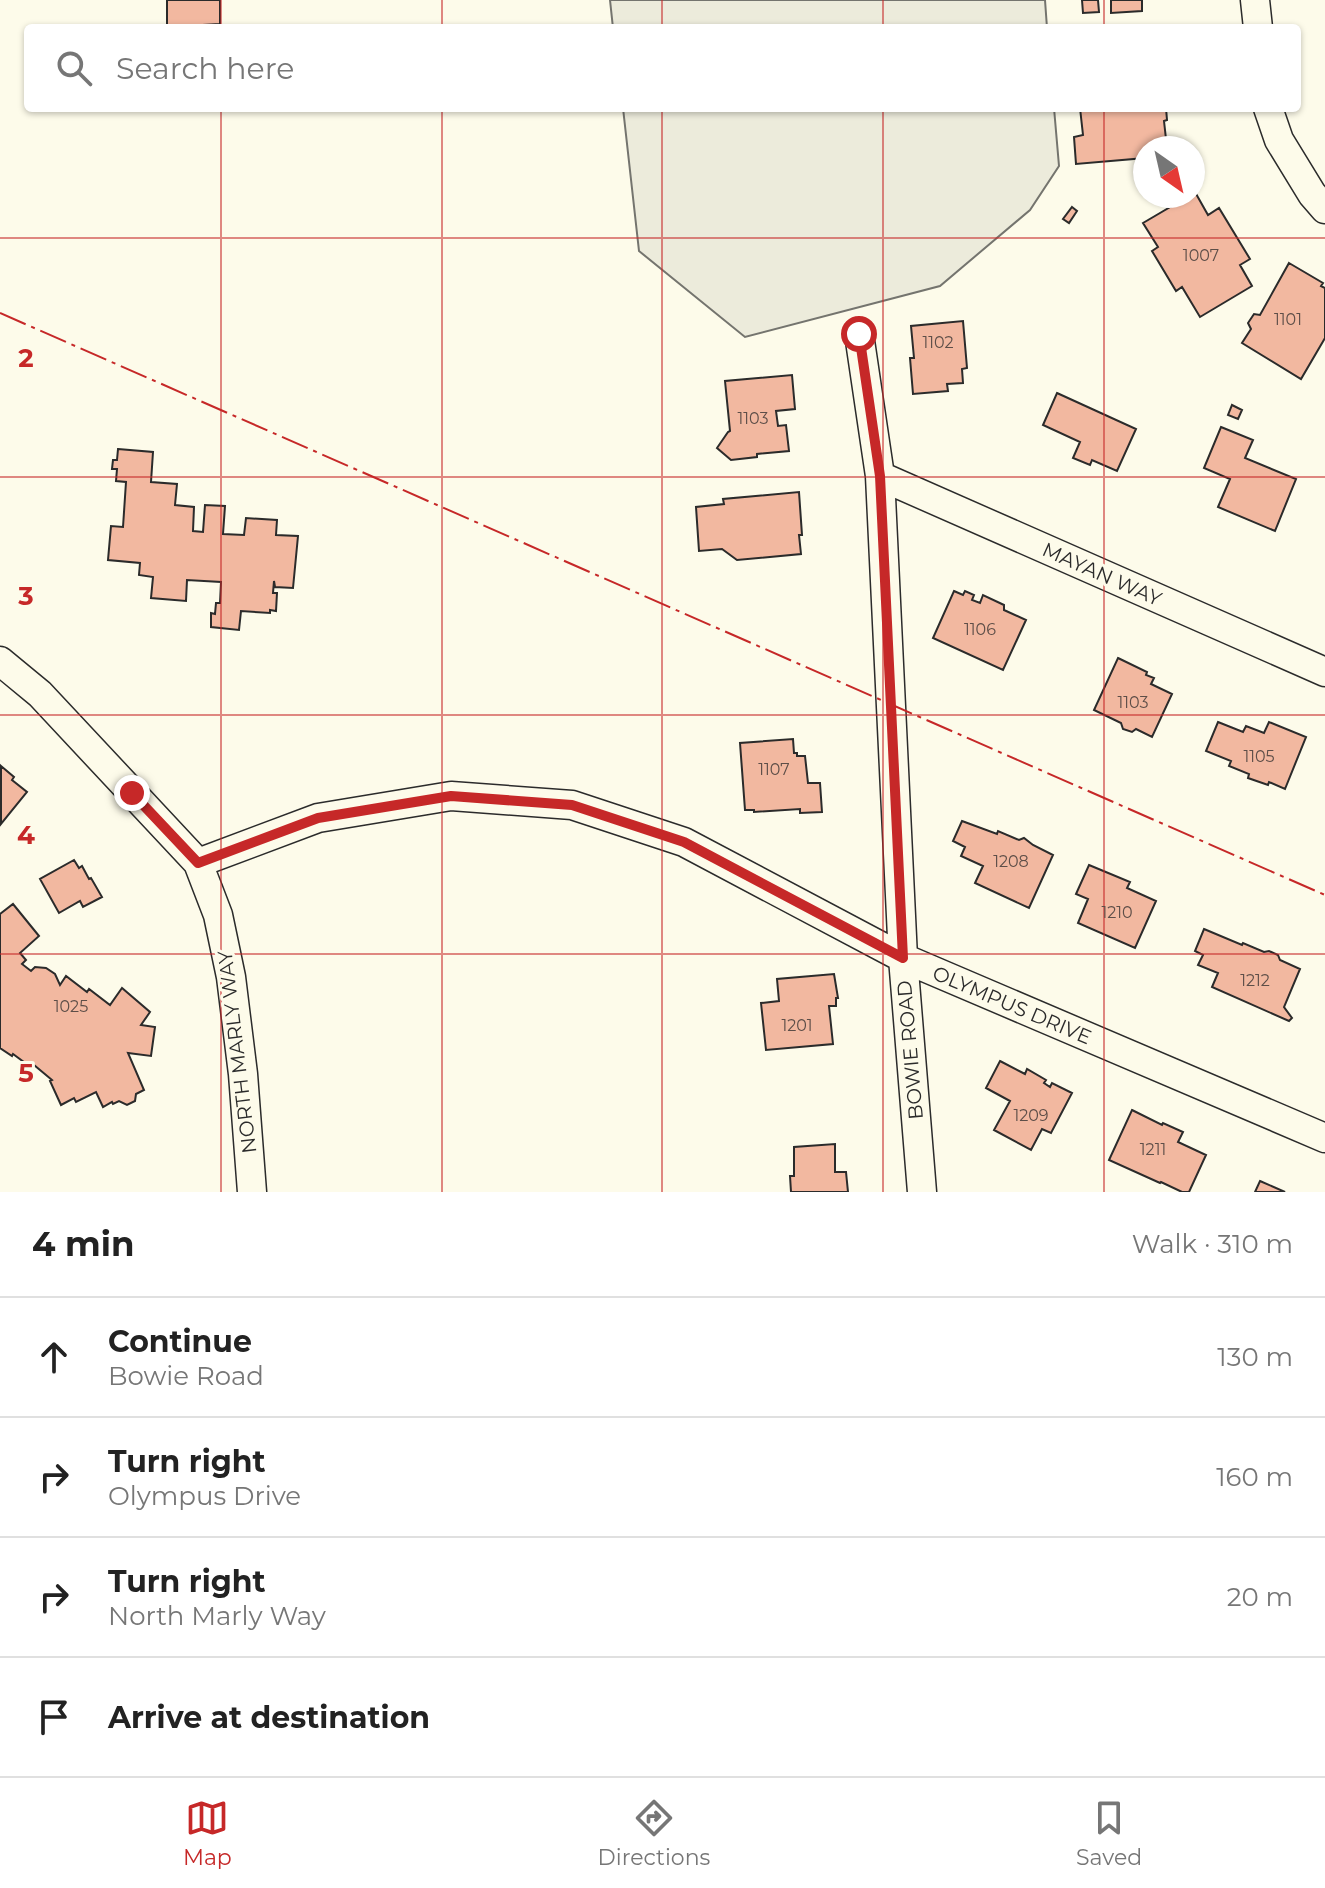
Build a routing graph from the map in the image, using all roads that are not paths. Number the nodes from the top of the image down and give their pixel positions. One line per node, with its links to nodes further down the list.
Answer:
1 (1255, 0): 2 (street)
2 (1258, 24)
3 (1269, 112): 4 (street)
4 (1325, 209)
5 (859, 334): 6 (street, BOWIE ROAD)
6 (880, 476): 8 (street, MAYAN WAY); 10 (street, BOWIE ROAD)
7 (0, 661): 9 (street, NORTH MARLY WAY)
8 (1325, 672)
9 (198, 863): 10 (street, OLYMPUS DRIVE); 12 (street, NORTH MARLY WAY)
10 (903, 958): 11 (street, OLYMPUS DRIVE); 13 (street, BOWIE ROAD)
11 (1325, 1138)
12 (252, 1192)
13 (922, 1192)

